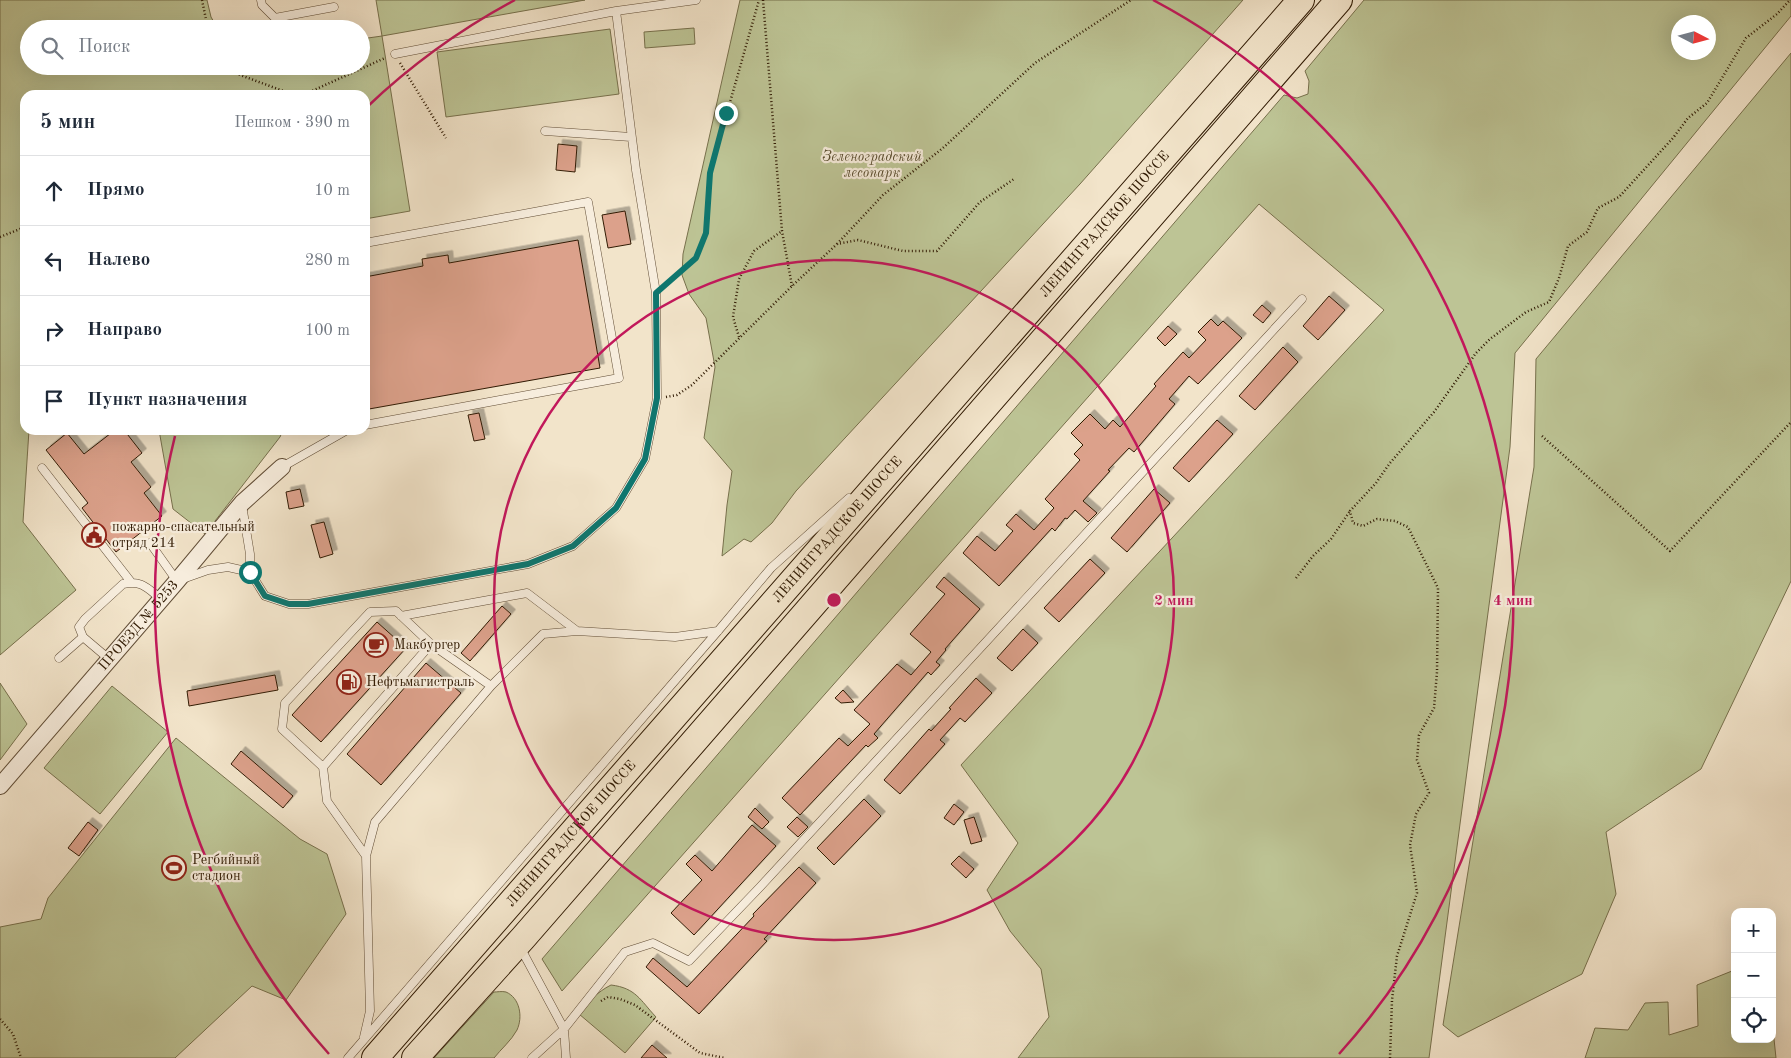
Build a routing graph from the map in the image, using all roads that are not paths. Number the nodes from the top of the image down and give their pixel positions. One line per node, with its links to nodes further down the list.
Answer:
1 (261, 0): 5 (lane)
2 (696, 0): 6 (lane)
3 (1300, 0): 15 (highway, ЛЕНИНГРАДСКОЕ ШОССЕ)
4 (1339, 0): 38 (highway)
5 (334, 7)
6 (616, 11): 7 (lane); 9 (lane)
7 (394, 54)
8 (545, 131): 9 (lane)
9 (631, 137): 23 (lane)
10 (370, 242): 12 (lane)
11 (1302, 299): 39 (lane)
12 (370, 424)
13 (328, 435): 16 (lane)
14 (338, 435): 16 (lane)
15 (918, 436): 19 (lane); 40 (highway, ЛЕНИНГРАДСКОЕ ШОССЕ)
16 (328, 440): 17 (lane)
17 (282, 467): 21 (street, ПРОЕЗД № 5253)
18 (42, 468): 25 (lane)
19 (874, 476)
20 (852, 495): 29 (lane)
21 (242, 503): 23 (lane); 24 (street, ПРОЕЗД № 5253)
22 (150, 543): 24 (lane)
23 (250, 572): 24 (lane)
24 (177, 581): 26 (street, ПРОЕЗД № 5253)
25 (131, 582): 26 (lane); 30 (lane)
26 (161, 600): 33 (street, ПРОЕЗД № 5253)
27 (401, 616): 28 (lane); 31 (lane); 35 (lane)
28 (578, 631): 29 (lane); 34 (lane)
29 (718, 631): 40 (lane)
30 (83, 637): 32 (lane); 33 (lane)
31 (431, 644): 34 (lane); 35 (lane)
32 (59, 658)
33 (110, 659): 36 (street, ПРОЕЗД № 5253)
34 (491, 686): 37 (lane)
35 (323, 767): 37 (lane)
36 (0, 786)
37 (366, 856): 40 (lane)
38 (518, 943): 39 (lane); 42 (highway)
39 (564, 1029): 43 (lane); 44 (lane)
40 (370, 1049): 41 (lane)
41 (348, 1058)
42 (415, 1058)
43 (532, 1058)
44 (566, 1058)

